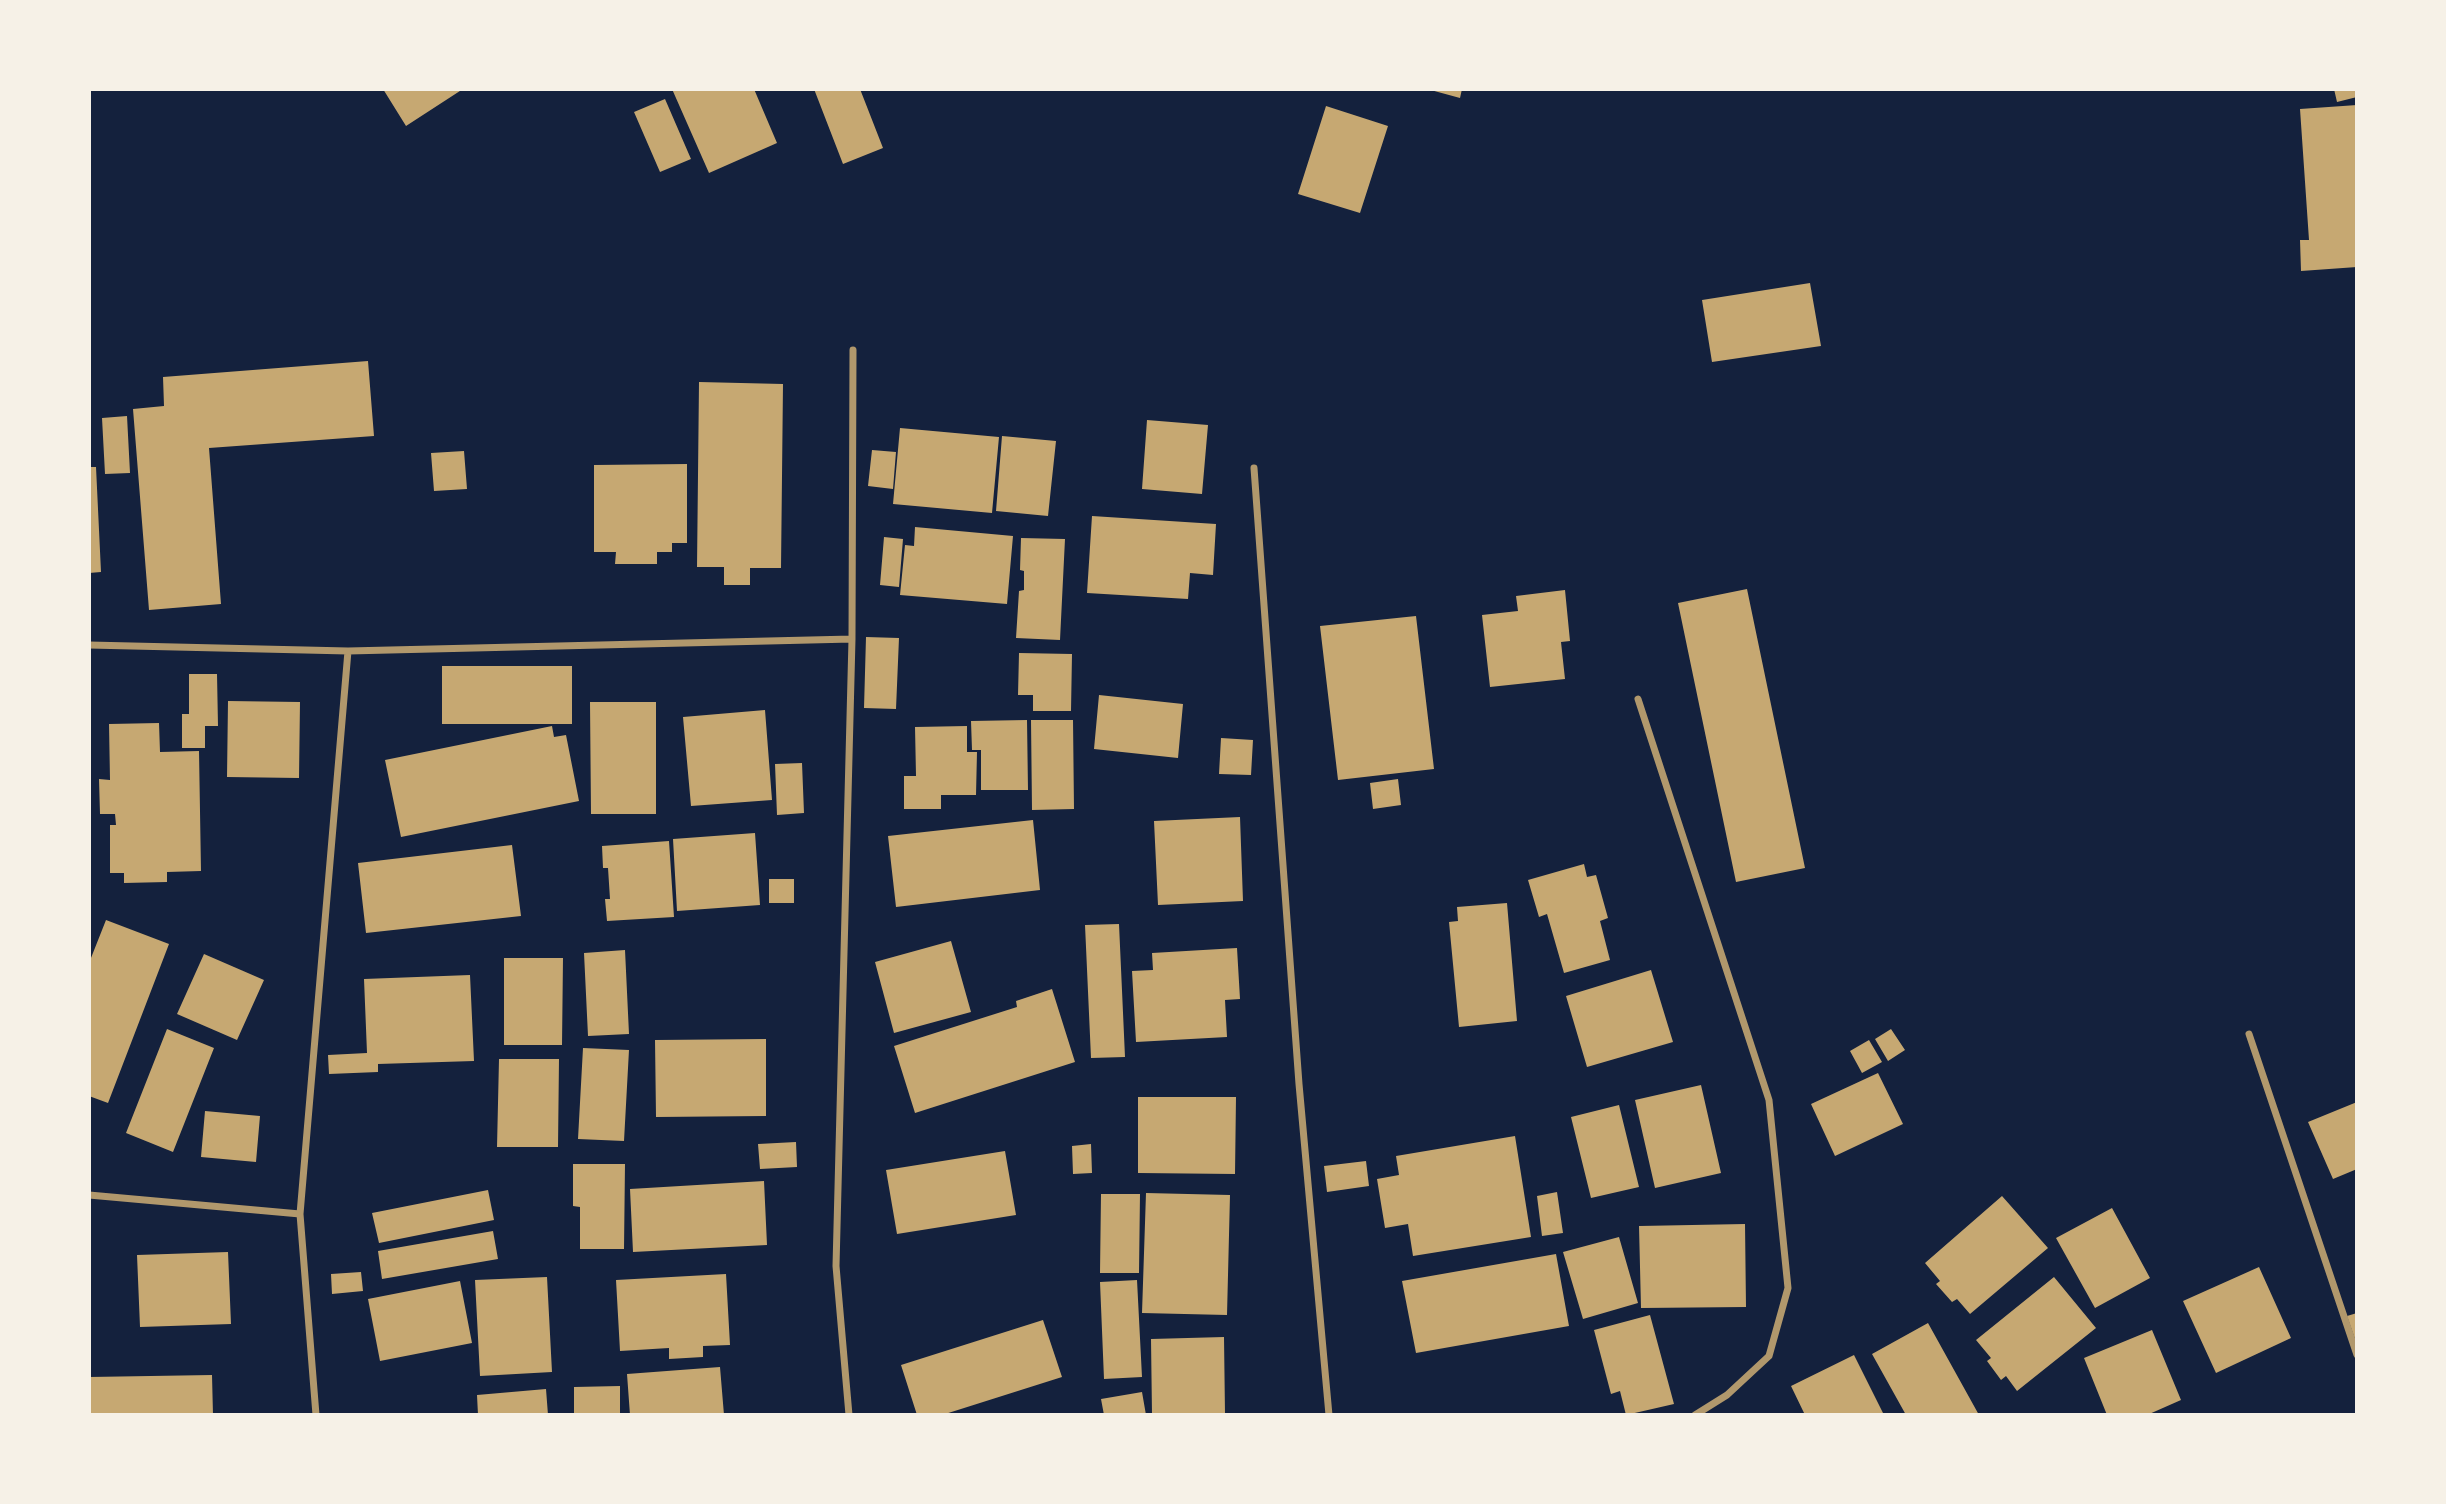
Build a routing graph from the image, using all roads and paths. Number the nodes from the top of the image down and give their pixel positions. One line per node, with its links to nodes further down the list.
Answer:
1 (853, 350): 3 (street)
2 (1254, 468): 13 (street)
3 (852, 639): 5 (street); 12 (street)
4 (89, 645): 5 (street)
5 (348, 652): 9 (street)
6 (1638, 699): 14 (street)
7 (2249, 1034): 10 (street)
8 (89, 1195): 9 (street)
9 (300, 1214): 11 (street)
10 (2357, 1355)
11 (316, 1415)
12 (849, 1415)
13 (1329, 1415)
14 (1695, 1415)

